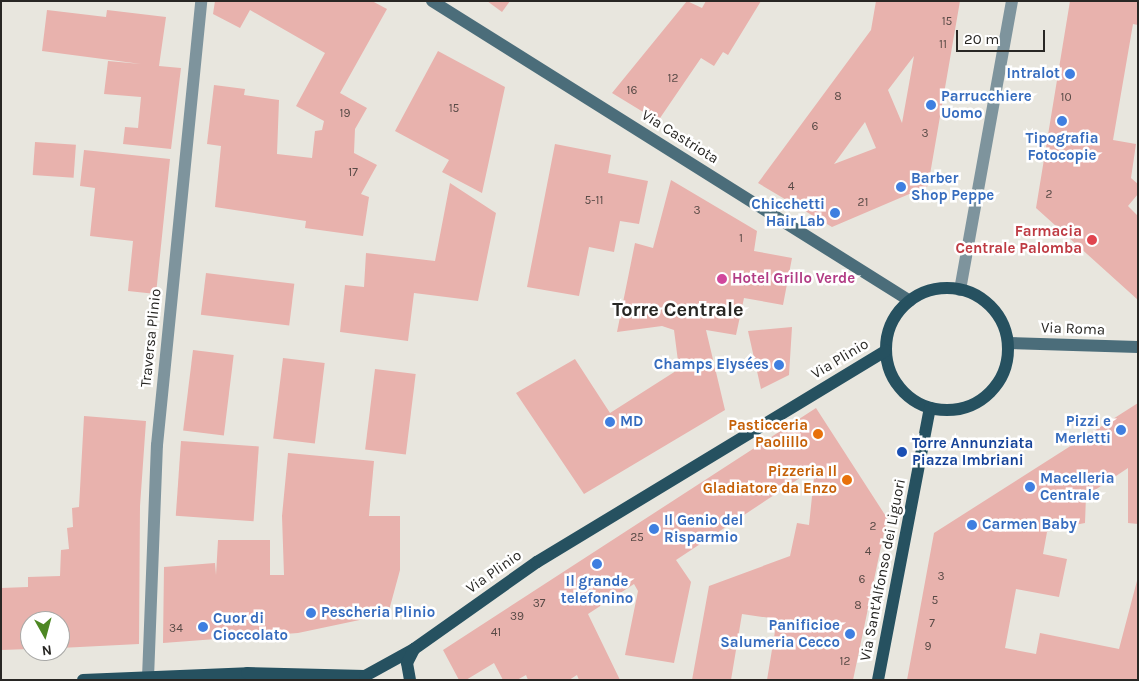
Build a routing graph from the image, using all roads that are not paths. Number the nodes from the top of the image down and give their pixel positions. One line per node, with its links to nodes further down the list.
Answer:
1 (201, 1): 11 (street, Traversa Plinio)
2 (432, 1): 5 (main road, Via Castriota)
3 (1012, 1): 4 (street)
4 (960, 290): 5 (main road); 6 (main road)
5 (910, 301): 8 (main road)
6 (1008, 343): 7 (main road, Via Roma); 9 (main road)
7 (1138, 347)
8 (886, 351): 9 (main road); 10 (main road, Via Plinio)
9 (930, 408): 15 (main road, Via Sant'Alfonso dei Liguori)
10 (414, 648): 12 (main road, Via Plinio); 14 (main road)
11 (148, 678): 12 (main road, Via Plinio); 13 (main road, Via Plinio)
12 (368, 678)
13 (83, 680)
14 (410, 680)
15 (878, 680)

